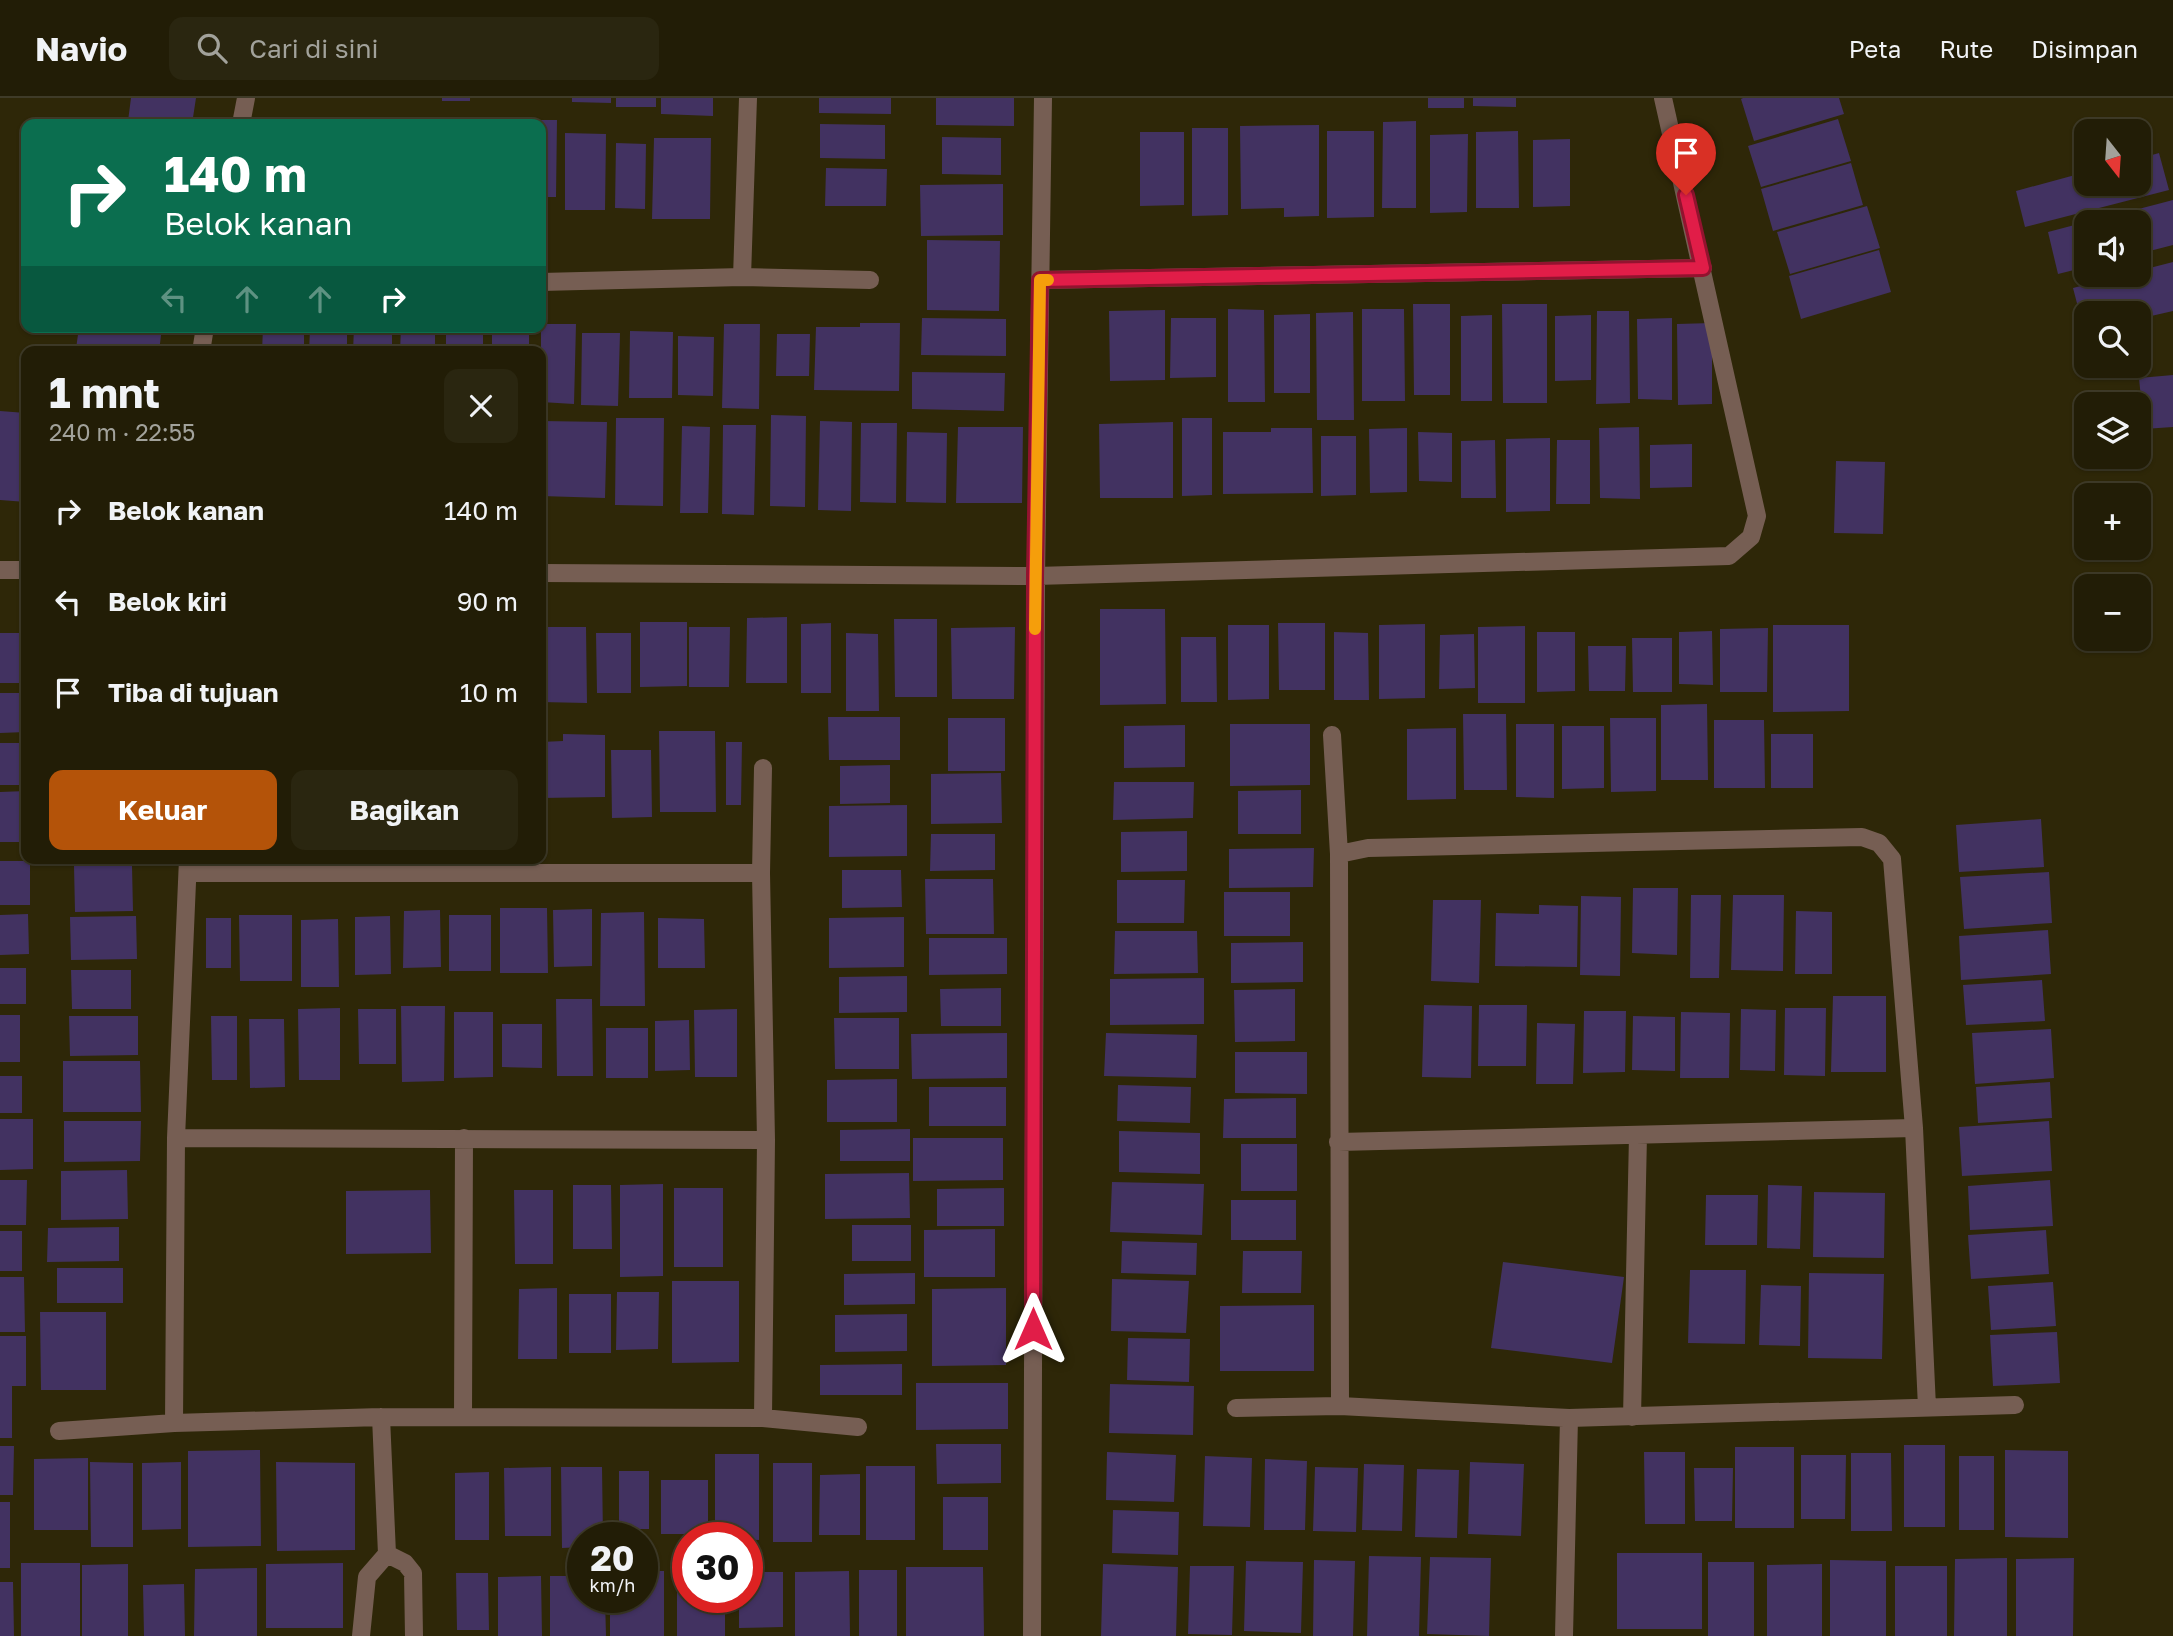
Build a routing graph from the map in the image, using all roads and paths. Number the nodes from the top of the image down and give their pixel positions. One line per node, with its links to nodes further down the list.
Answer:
1 (246, 98): 5 (street)
2 (748, 98): 7 (street)
3 (1043, 98): 9 (street)
4 (1663, 98): 6 (street)
5 (242, 119)
6 (1703, 268): 9 (street); 14 (street)
7 (743, 277): 8 (street); 10 (street)
8 (870, 280)
9 (1040, 280): 14 (street)
10 (546, 282)
11 (0, 570): 12 (street)
12 (21, 570)
13 (546, 573): 14 (street)
14 (1035, 576): 41 (street)
15 (1332, 735): 17 (street)
16 (763, 768): 19 (street)
17 (1339, 854): 20 (street); 25 (street)
18 (189, 866): 19 (street); 22 (street)
19 (761, 873): 24 (street)
20 (1914, 1128): 21 (street); 28 (street)
21 (1638, 1135): 25 (street); 32 (street)
22 (176, 1138): 23 (street); 35 (street)
23 (464, 1138): 24 (street); 31 (street)
24 (766, 1140): 33 (street)
25 (1338, 1142): 27 (street)
26 (2015, 1405): 28 (street)
27 (1340, 1406): 29 (street); 34 (street)
28 (1927, 1407): 32 (street)
29 (1236, 1408)
30 (381, 1417): 31 (street); 35 (street); 38 (street)
31 (463, 1417): 33 (street)
32 (1632, 1417): 34 (street)
33 (763, 1418): 36 (street)
34 (1569, 1418): 42 (street)
35 (174, 1423): 37 (street)
36 (858, 1427)
37 (59, 1432)
38 (387, 1554): 39 (street); 40 (street)
39 (361, 1636)
40 (414, 1636)
41 (1032, 1636)
42 (1564, 1636)

